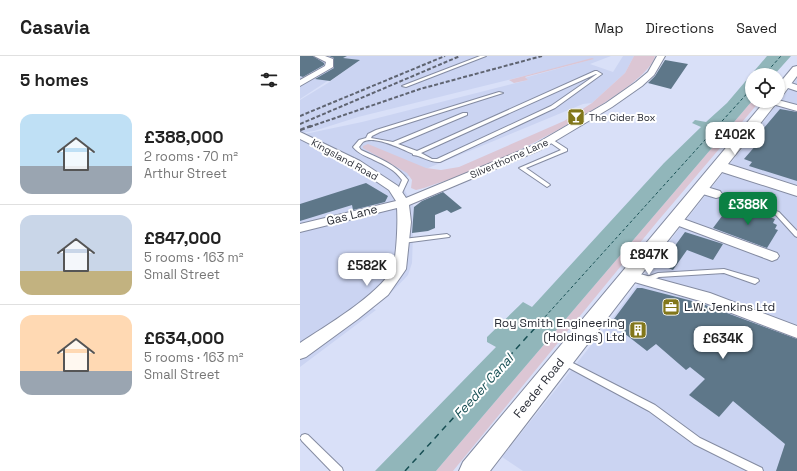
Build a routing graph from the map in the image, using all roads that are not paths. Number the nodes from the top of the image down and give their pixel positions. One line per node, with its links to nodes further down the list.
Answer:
1 (318, 56): 6 (street)
2 (484, 56): 7 (lane)
3 (661, 56): 17 (street, Silverthorne Lane)
4 (797, 69): 5 (street)
5 (785, 83)
6 (300, 84)
7 (404, 86)
8 (785, 88): 9 (street)
9 (797, 88)
10 (500, 93): 16 (lane)
11 (785, 105): 13 (street)
12 (766, 108): 20 (street, Feeder Road)
13 (797, 108)
14 (465, 114): 18 (lane)
15 (300, 135): 24 (street, Kingsland Road)
16 (368, 139): 18 (lane); 24 (lane)
17 (550, 140): 21 (lane); 24 (street, Silverthorne Lane)
18 (392, 144): 19 (lane)
19 (415, 154): 19 (lane)
20 (719, 166): 22 (street); 23 (street, Feeder Road)
21 (547, 185)
22 (797, 191)
23 (708, 192): 25 (street, Feeder Road); 28 (lane)
24 (401, 198): 26 (street, Gas Lane); 29 (street)
25 (675, 220): 30 (street); 31 (street, Feeder Road)
26 (300, 228)
27 (447, 236): 29 (lane)
28 (797, 236)
29 (403, 241): 34 (street)
30 (772, 256)
31 (638, 278): 32 (lane); 33 (street); 35 (street, Feeder Road)
32 (755, 281)
33 (797, 332)
34 (300, 352)
35 (561, 360): 38 (street, Feeder Road); 39 (lane)
36 (305, 438): 37 (lane)
37 (338, 471)
38 (473, 471)
39 (758, 471)

